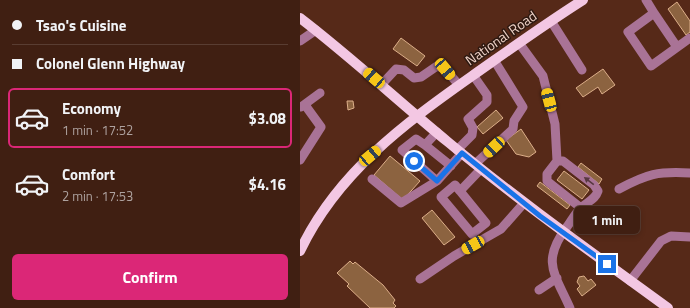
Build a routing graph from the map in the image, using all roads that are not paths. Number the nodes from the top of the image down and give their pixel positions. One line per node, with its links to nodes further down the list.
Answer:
1 (583, 0): 5 (main road, National Road)
2 (646, 0): 3 (street)
3 (654, 13): 10 (street); 10 (street)
4 (300, 18): 6 (main road)
5 (550, 21): 9 (main road, National Road); 12 (street)
6 (316, 30): 8 (street); 14 (main road)
7 (690, 38): 10 (street)
8 (300, 41)
9 (519, 43): 11 (main road, National Road); 23 (street)
10 (677, 47)
11 (494, 60): 13 (main road, National Road); 25 (street)
12 (582, 70)
13 (473, 75): 15 (main road, National Road); 21 (street)
14 (382, 84): 15 (street); 18 (main road)
15 (459, 85): 18 (main road, National Road)
16 (320, 93): 17 (street)
17 (302, 106): 22 (street)
18 (418, 116): 19 (main road); 40 (main road, National Road)
19 (436, 132): 20 (street); 21 (main road)
20 (425, 145): 24 (street); 28 (street)
21 (459, 152): 24 (street); 25 (main road)
22 (300, 160)
23 (557, 161): 32 (street); 32 (street, one-way to 23)
24 (451, 166): 28 (street)
25 (478, 167): 30 (street); 31 (main road)
26 (690, 173): 29 (street)
27 (372, 179): 28 (street)
28 (437, 181)
29 (619, 189)
30 (468, 202): 33 (street); 33 (street); 33 (street); 34 (street)
31 (524, 203): 35 (main road); 36 (street)
32 (581, 208): 35 (street)
33 (457, 216): 37 (street)
34 (486, 223): 36 (street); 37 (street)
35 (563, 232): 41 (street); 43 (main road)
36 (494, 233): 39 (street)
37 (472, 234): 39 (street)
38 (690, 237): 43 (street)
39 (479, 242): 42 (street)
40 (300, 251)
41 (557, 278): 44 (street); 45 (street)
42 (420, 279)
43 (630, 281): 46 (main road)
44 (539, 290)
45 (570, 308)
46 (668, 308)

